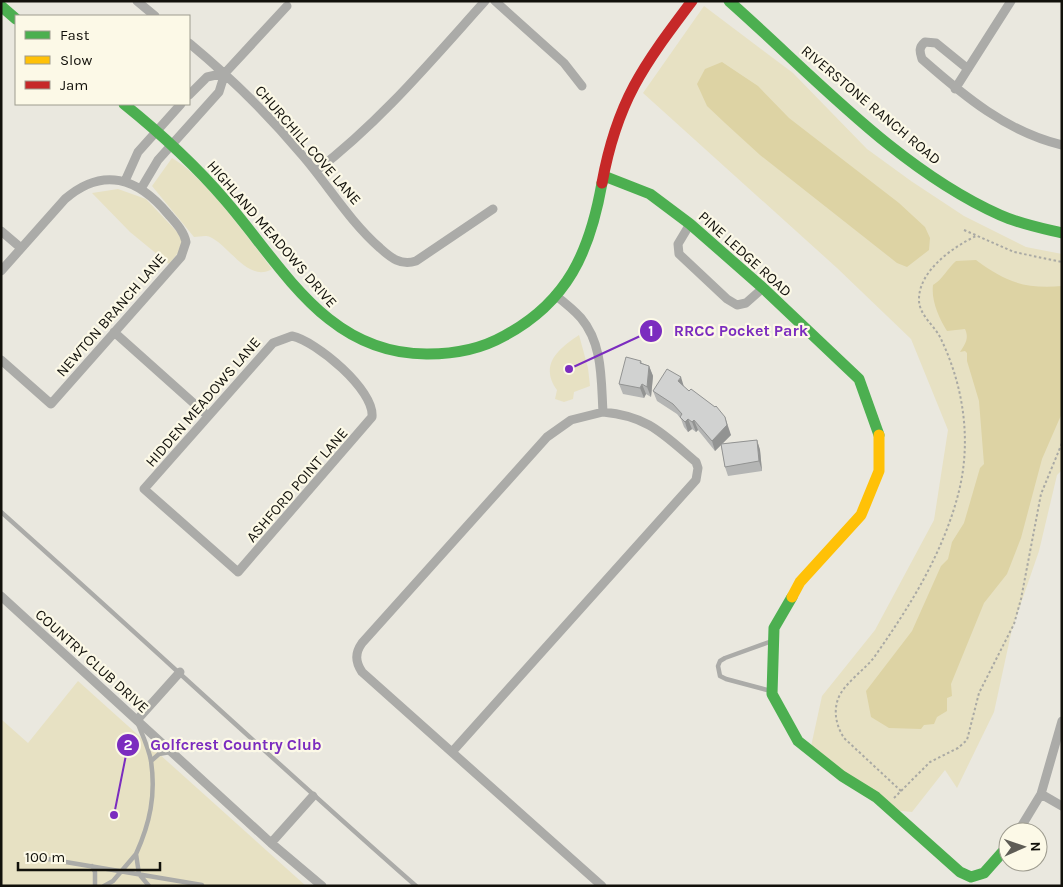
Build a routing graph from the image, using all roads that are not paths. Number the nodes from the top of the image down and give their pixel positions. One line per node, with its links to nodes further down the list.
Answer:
1 (137, 1): 9 (street)
2 (485, 1): 22 (street)
3 (495, 1): 14 (street)
4 (692, 1): 23 (street, HIGHLAND MEADOWS DRIVE)
5 (729, 1): 29 (street, RIVERSTONE RANCH ROAD)
6 (1011, 1): 12 (street)
7 (1, 6): 10 (street)
8 (287, 6): 13 (street)
9 (154, 15)
10 (15, 18)
11 (190, 44): 13 (street, CHURCHILL COVE LANE)
12 (968, 69): 15 (street); 15 (street)
13 (224, 74): 16 (street); 20 (street); 22 (street, CHURCHILL COVE LANE)
14 (582, 86)
15 (956, 88): 21 (street)
16 (190, 94)
17 (125, 105): 19 (street, HIGHLAND MEADOWS DRIVE)
18 (180, 105): 19 (street)
19 (156, 131): 20 (street, HIGHLAND MEADOWS DRIVE); 24 (street)
20 (171, 145): 25 (street); 33 (street, HIGHLAND MEADOWS DRIVE)
21 (1062, 145)
22 (316, 171): 26 (street, CHURCHILL COVE LANE)
23 (604, 176): 27 (street, PINE LEDGE ROAD); 33 (street, HIGHLAND MEADOWS DRIVE)
24 (125, 181): 25 (street); 30 (street)
25 (142, 187): 34 (street, NEWTON BRANCH LANE)
26 (493, 209)
27 (690, 224): 32 (street, PINE LEDGE ROAD); 32 (street)
28 (1, 230): 30 (street)
29 (1062, 233)
30 (21, 248): 31 (street)
31 (1, 271)
32 (763, 288): 42 (street, PINE LEDGE ROAD)
33 (556, 294): 37 (street)
34 (114, 332): 36 (street, NEWTON BRANCH LANE); 38 (street)
35 (285, 336): 38 (street, HIDDEN MEADOWS LANE); 39 (street, ASHFORD POINT LANE)
36 (1, 360)
37 (603, 412): 48 (street); 48 (street)
38 (208, 416): 39 (street, HIDDEN MEADOWS LANE)
39 (144, 489)
40 (1, 512): 43 (lane)
41 (1, 596): 45 (street, COUNTRY CLUB DRIVE)
42 (774, 640): 44 (street, PINE LEDGE ROAD); 44 (lane)
43 (180, 672): 45 (street); 51 (lane)
44 (772, 691): 57 (street, PINE LEDGE ROAD)
45 (137, 720): 47 (street, COUNTRY CLUB DRIVE); 49 (lane)
46 (1062, 721): 50 (street)
47 (171, 751): 49 (lane); 54 (street, COUNTRY CLUB DRIVE)
48 (452, 752): 69 (street)
49 (151, 760): 55 (lane)
50 (1041, 794): 52 (street); 53 (street)
51 (313, 796): 54 (street); 68 (lane)
52 (1062, 806)
53 (1024, 822)
54 (271, 842): 67 (street, COUNTRY CLUB DRIVE)
55 (136, 854): 59 (lane); 60 (lane)
56 (36, 857): 58 (lane)
57 (998, 857)
58 (92, 866): 59 (lane); 63 (lane)
59 (122, 871): 60 (lane); 64 (lane)
60 (139, 874): 61 (lane); 65 (lane)
61 (171, 879): 62 (lane); 66 (lane)
62 (202, 885)
63 (94, 886)
64 (104, 886)
65 (149, 886)
66 (166, 886)
67 (322, 886)
68 (416, 886)
69 (602, 886)

